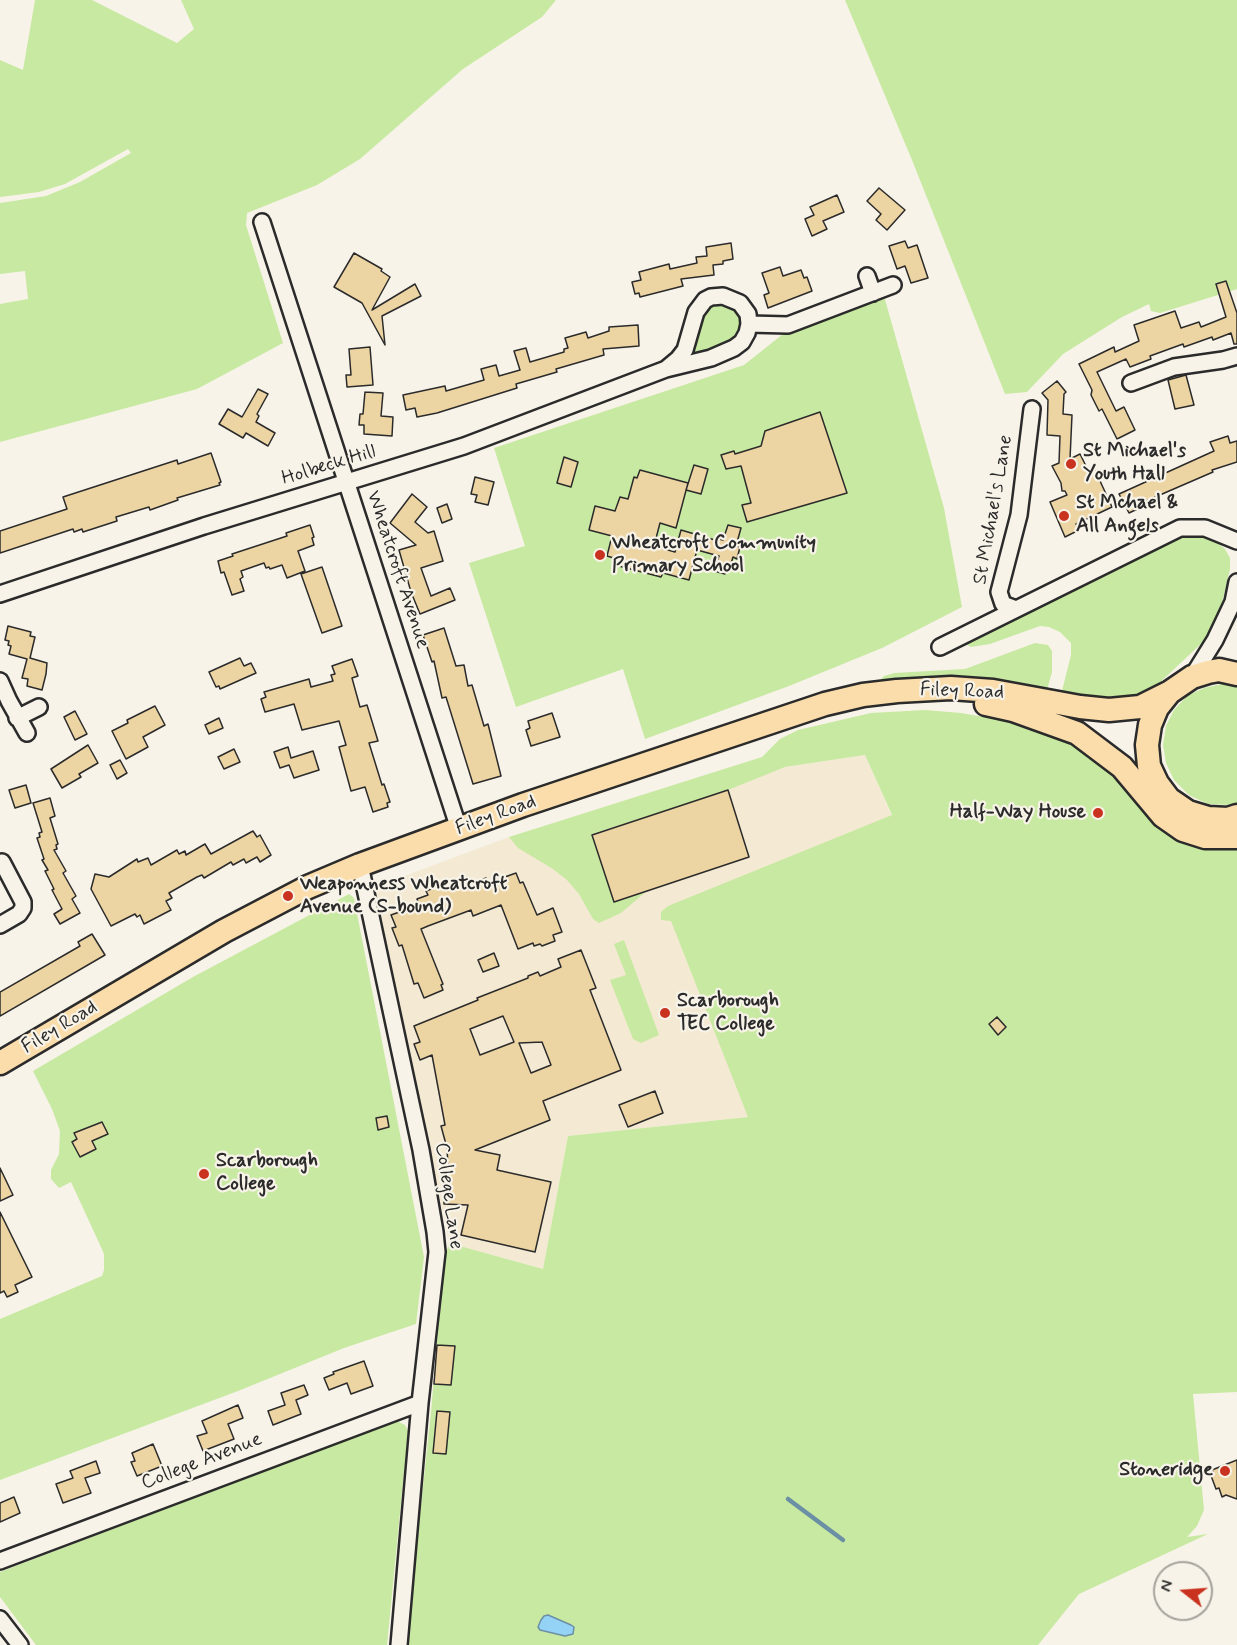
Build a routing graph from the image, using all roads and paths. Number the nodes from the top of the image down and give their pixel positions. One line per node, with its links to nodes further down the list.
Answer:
1 (262, 222): 10 (street, Wheatcroft Avenue)
2 (867, 276): 4 (street)
3 (893, 285): 4 (street)
4 (873, 293): 5 (street)
5 (749, 324): 7 (street, Holbeck Hill); 7 (street, Holbeck Hill)
6 (1237, 356): 8 (street)
7 (666, 369): 10 (street, Holbeck Hill)
8 (1131, 383)
9 (1032, 409): 15 (street, St Michael's Lane)
10 (347, 483): 13 (street, Holbeck Hill); 29 (street, Wheatcroft Avenue)
11 (1237, 541): 15 (street)
12 (1237, 582): 14 (street, Filey Road)
13 (0, 594)
14 (1233, 602): 16 (street, Filey Road); 19 (street, Filey Road)
15 (1016, 609): 17 (street)
16 (1237, 620)
17 (940, 647)
18 (1237, 674): 19 (highway, Filey Road)
19 (1192, 677): 21 (highway, Filey Road)
20 (0, 681): 24 (street)
21 (1170, 692): 22 (highway, Filey Road); 27 (highway, Filey Road)
22 (1031, 697): 26 (highway, Filey Road); 27 (highway, Filey Road)
23 (39, 707): 24 (street)
24 (17, 718): 25 (street)
25 (27, 734)
26 (654, 762): 29 (highway, Filey Road); 30 (highway)
27 (1157, 783): 28 (highway, Filey Road)
28 (1237, 816)
29 (459, 829): 32 (highway, Filey Road)
30 (1237, 837)
31 (2, 862): 33 (street)
32 (360, 865): 34 (highway, Filey Road); 35 (street, College Lane)
33 (0, 925)
34 (0, 1063)
35 (420, 1403): 36 (street, College Avenue); 39 (street, College Lane)
36 (0, 1561)
37 (0, 1619): 38 (street)
38 (20, 1645)
39 (399, 1645)

